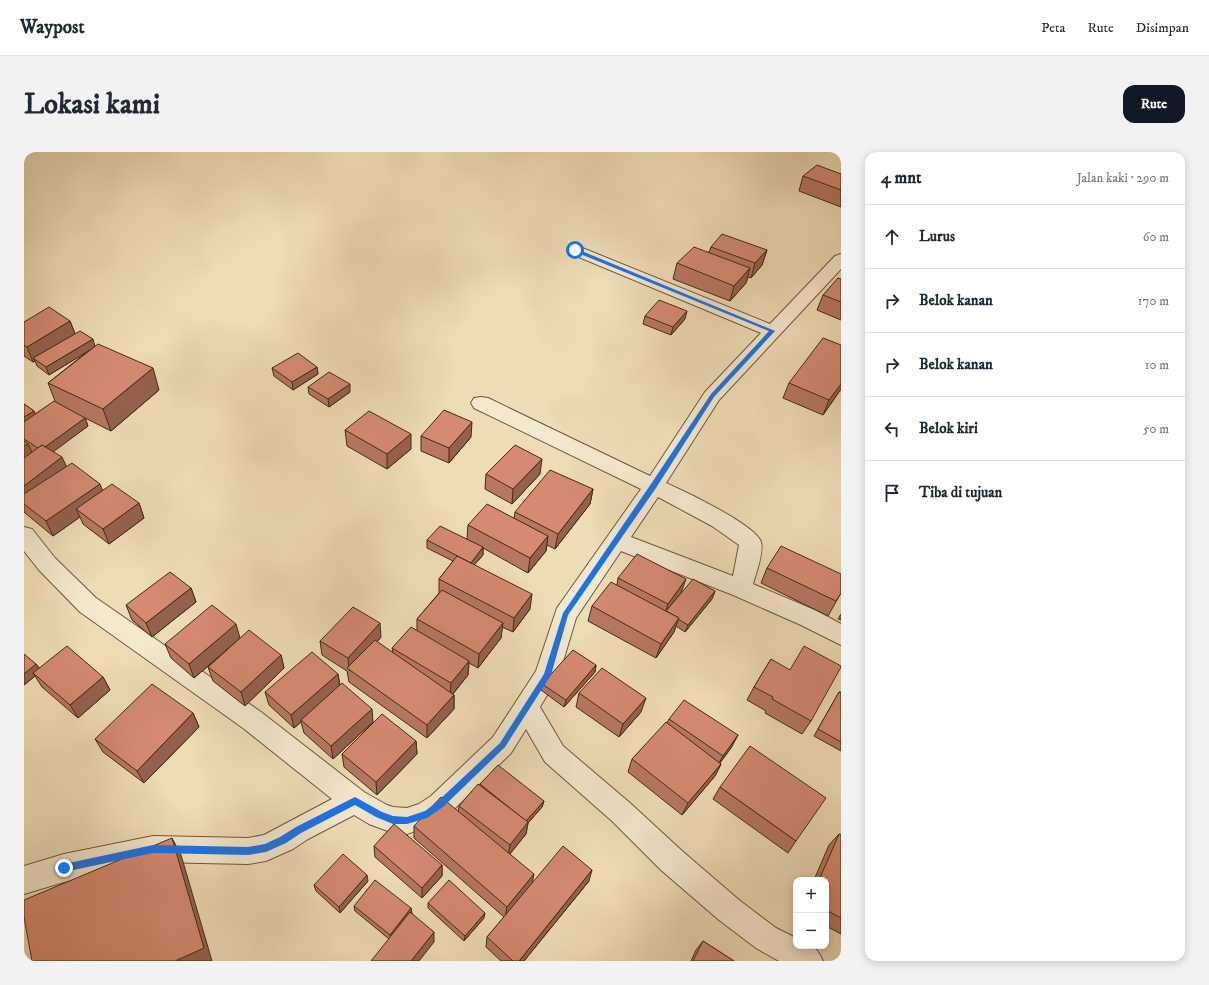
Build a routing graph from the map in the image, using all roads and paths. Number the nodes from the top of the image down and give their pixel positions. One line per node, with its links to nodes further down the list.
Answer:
1 (575, 250): 3 (street)
2 (841, 259): 3 (street)
3 (772, 331): 5 (street)
4 (481, 403): 5 (street)
5 (654, 486): 7 (street); 8 (street)
6 (24, 535): 11 (street)
7 (617, 540): 8 (street); 10 (street)
8 (741, 589): 9 (street)
9 (841, 635)
10 (527, 707): 11 (street); 13 (street)
11 (355, 801): 12 (street)
12 (24, 880)
13 (808, 961)

